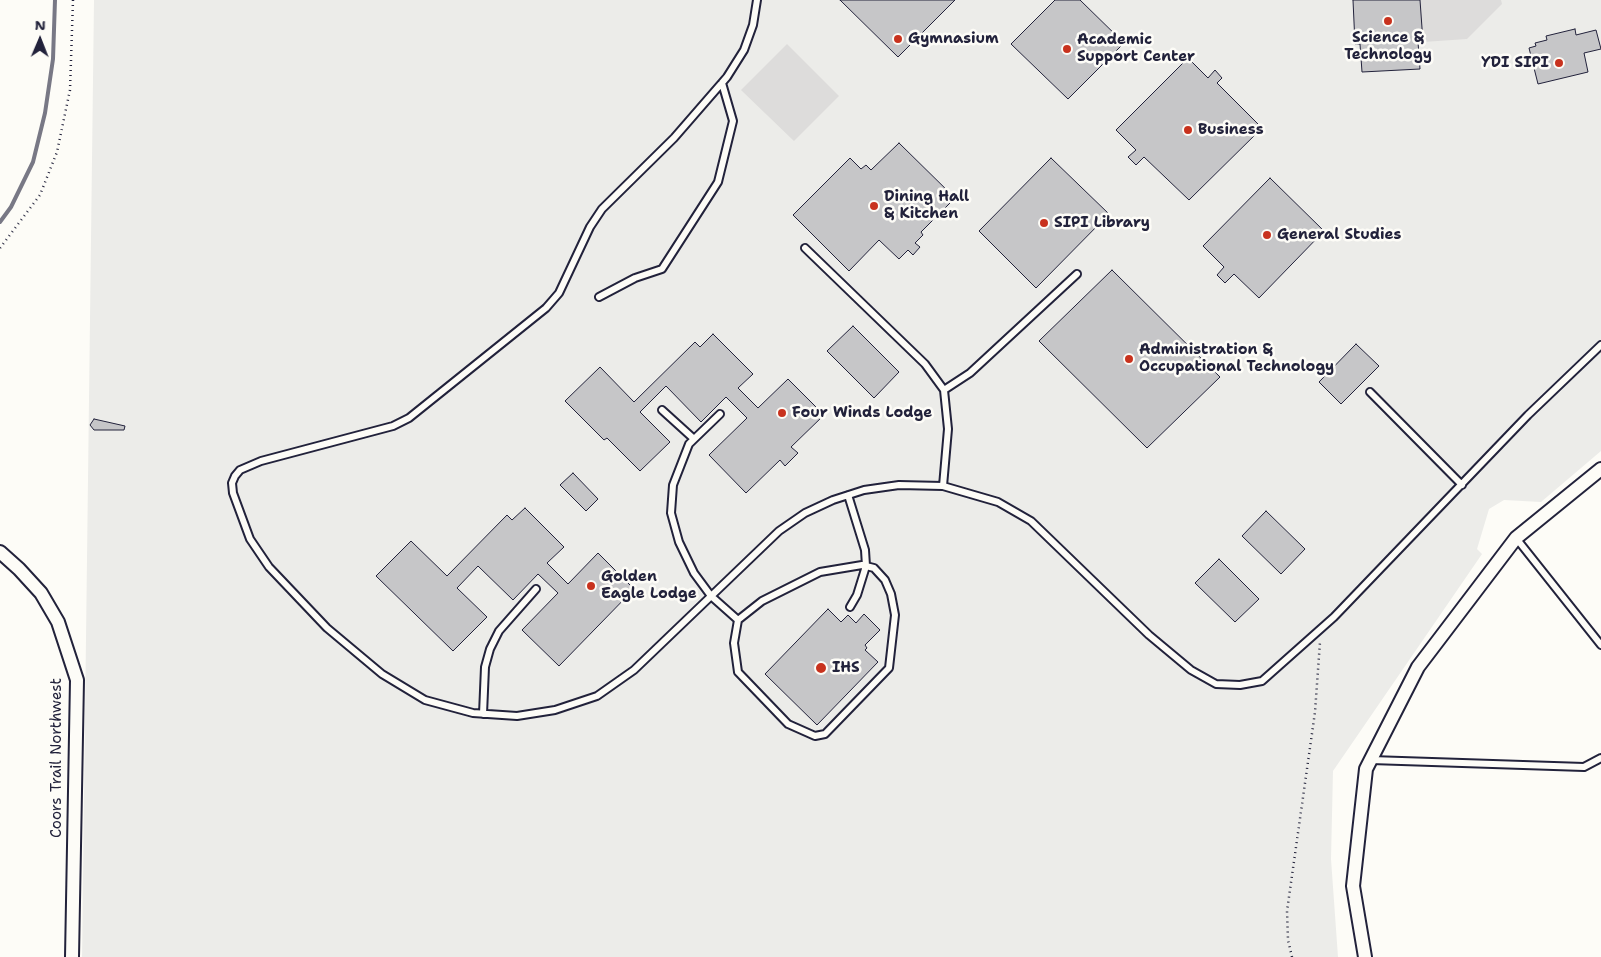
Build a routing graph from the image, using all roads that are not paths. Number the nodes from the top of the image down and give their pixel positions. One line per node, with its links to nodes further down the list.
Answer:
1 (757, 0): 2 (lane)
2 (722, 83): 5 (lane); 24 (lane)
3 (805, 248): 7 (lane)
4 (1077, 274): 7 (lane)
5 (599, 297)
6 (1601, 345): 13 (lane)
7 (944, 390): 14 (lane)
8 (1370, 392): 13 (lane)
9 (662, 410): 11 (lane)
10 (720, 414): 11 (lane)
11 (694, 439): 20 (lane)
12 (1601, 469): 16 (street)
13 (1462, 484): 14 (lane)
14 (943, 486): 15 (lane)
15 (848, 495): 18 (lane); 20 (lane)
16 (1516, 538): 23 (lane); 26 (street)
17 (0, 552): 27 (street, Coors Trail Northwest)
18 (866, 566): 21 (lane); 22 (lane); 22 (lane)
19 (536, 589): 24 (lane)
20 (711, 596): 22 (lane); 24 (lane)
21 (850, 607)
22 (738, 620)
23 (1601, 645)
24 (483, 714)
25 (1601, 758): 26 (lane)
26 (1371, 760): 28 (street)
27 (72, 957)
28 (1365, 957)

